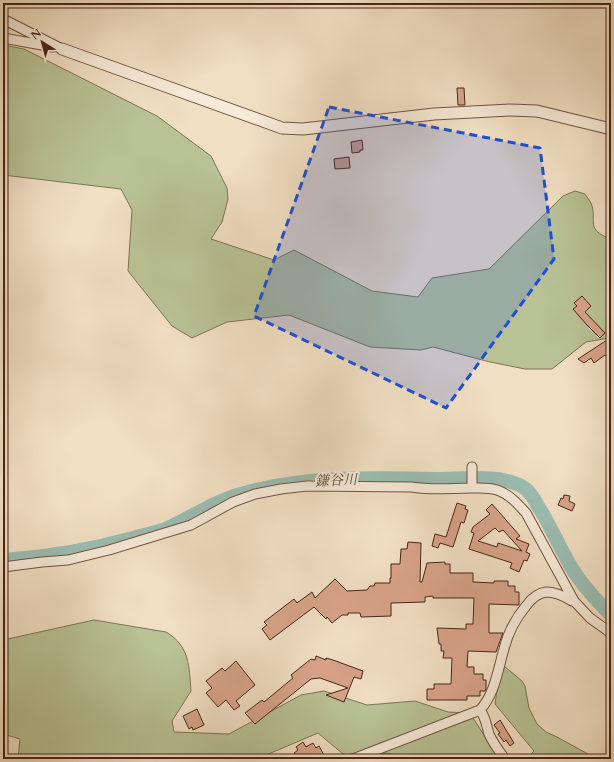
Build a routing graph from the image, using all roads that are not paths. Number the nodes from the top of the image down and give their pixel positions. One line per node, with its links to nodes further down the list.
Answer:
1 (3, 19): 3 (street)
2 (3, 38): 3 (street)
3 (62, 49): 4 (street)
4 (611, 129)
5 (472, 467): 6 (street)
6 (472, 488): 7 (street); 8 (street)
7 (3, 567)
8 (574, 602): 9 (street); 10 (street)
9 (611, 634)
10 (480, 710): 11 (street); 12 (street)
11 (357, 758)
12 (505, 759)

